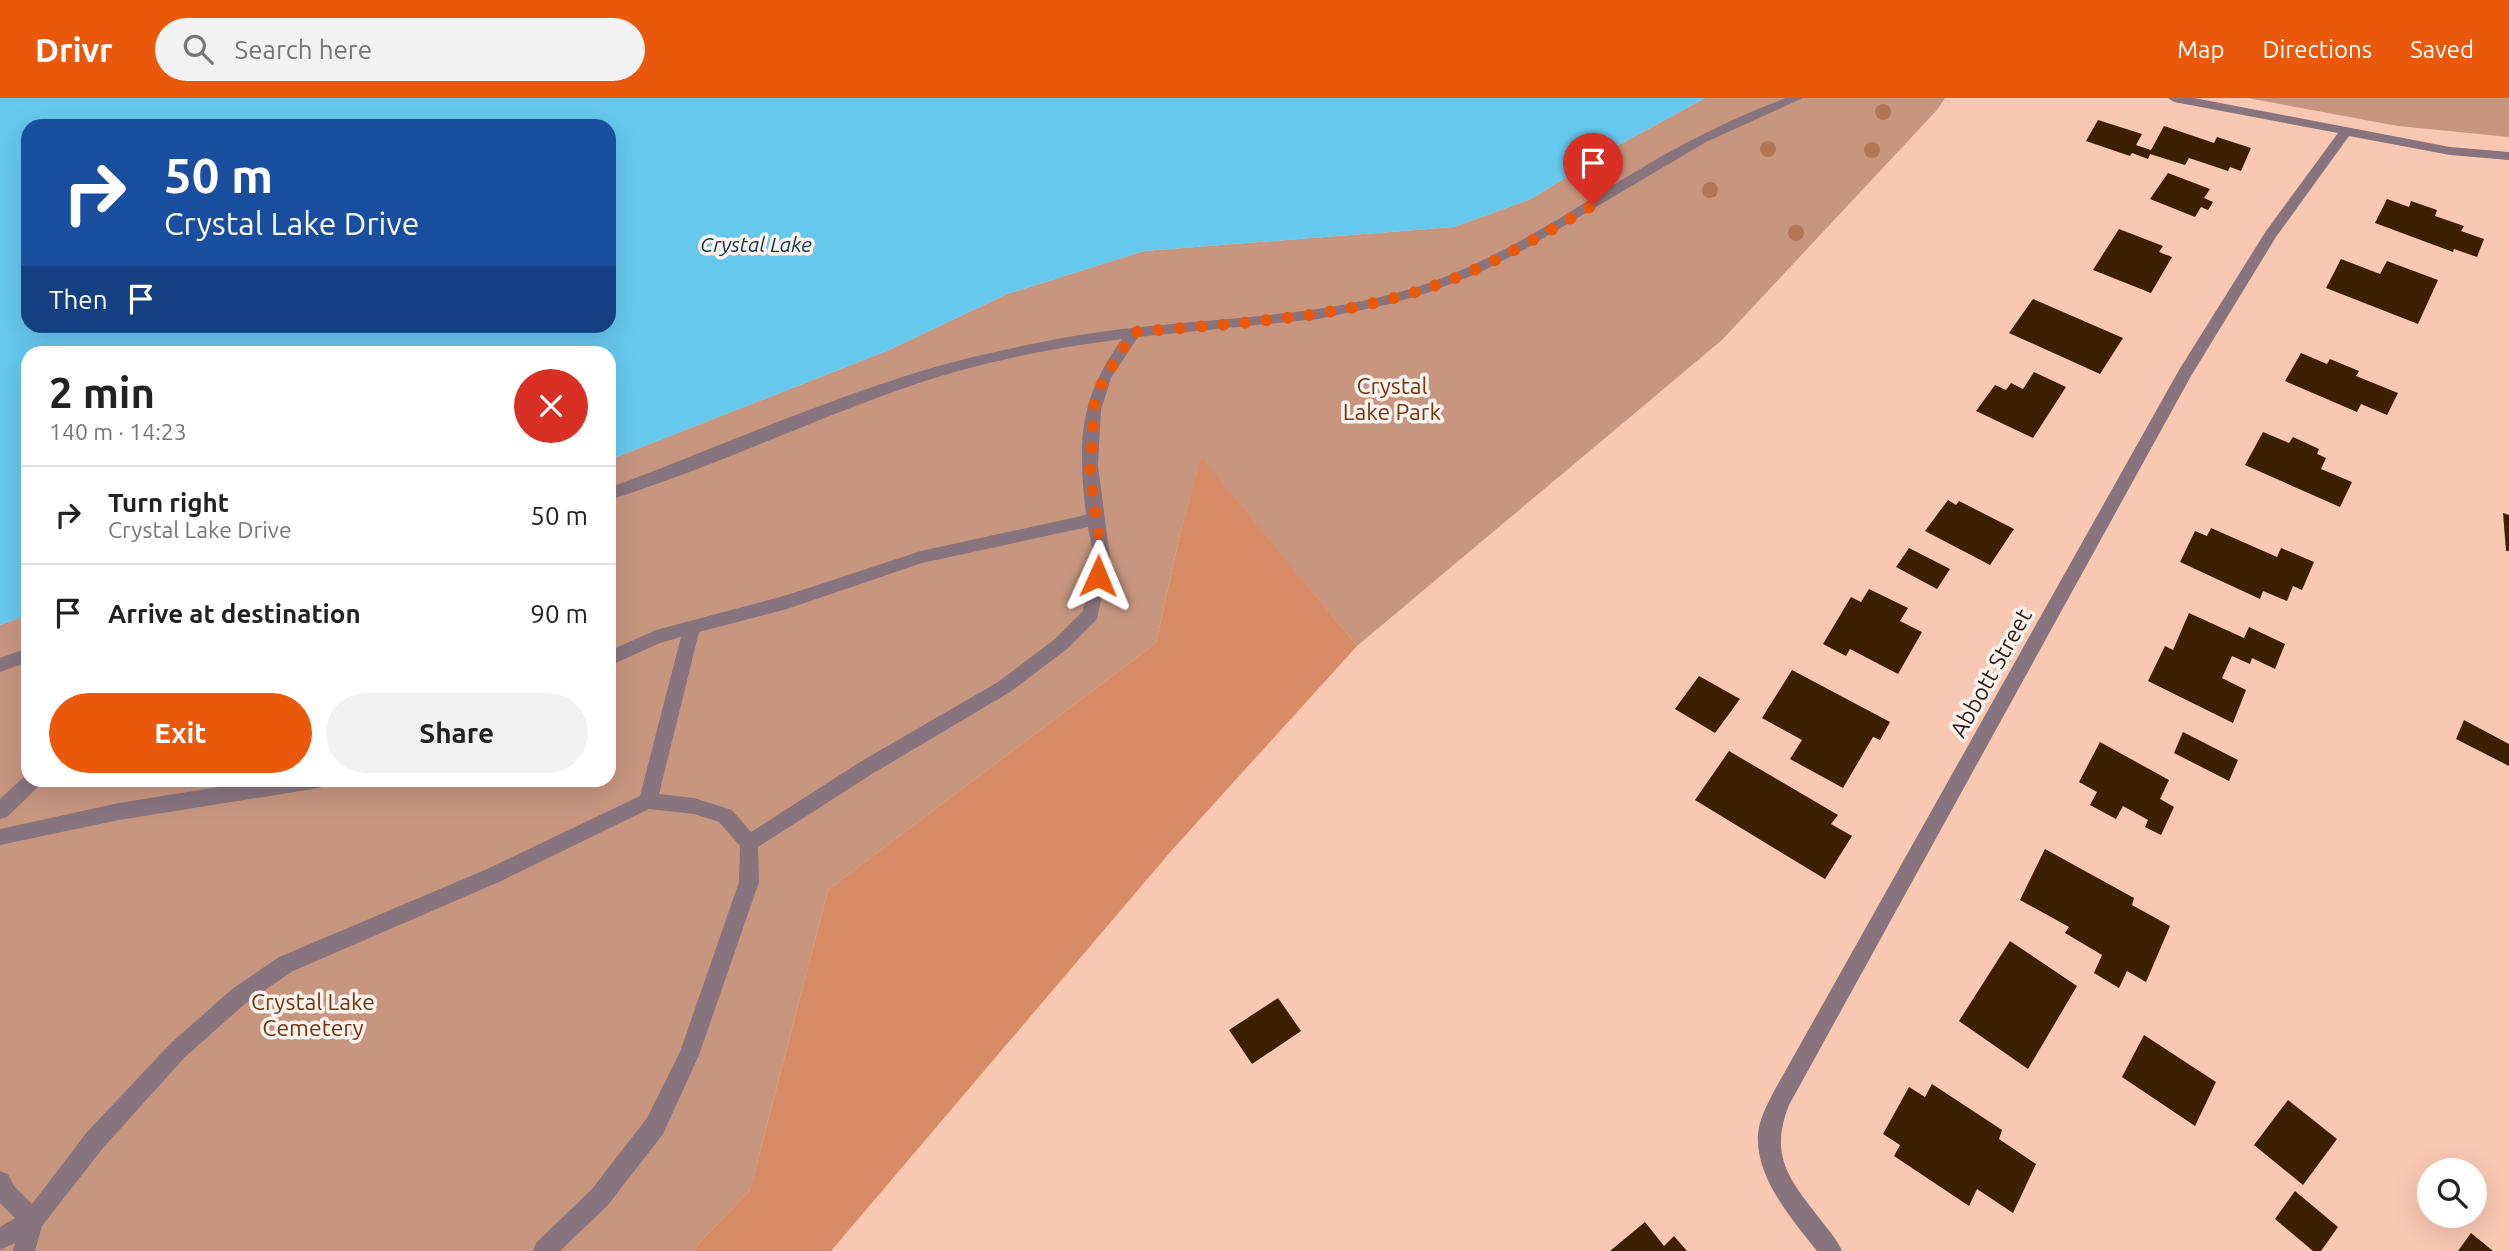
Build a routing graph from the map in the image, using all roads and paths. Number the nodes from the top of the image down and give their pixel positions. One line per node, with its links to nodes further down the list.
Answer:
1 (1797, 98): 5 (street)
2 (2174, 98): 3 (street)
3 (2346, 131): 4 (street); 23 (street, Abbott Street)
4 (2509, 156)
5 (1134, 332): 6 (street); 7 (street)
6 (616, 491)
7 (1095, 519): 8 (street); 17 (street)
8 (692, 628): 9 (street); 14 (street)
9 (616, 656)
10 (21, 658): 11 (street)
11 (0, 665)
12 (25, 787): 15 (street)
13 (277, 787): 16 (street)
14 (648, 801): 17 (street); 19 (street)
15 (0, 811)
16 (0, 837)
17 (749, 843): 22 (street)
18 (0, 1182): 19 (street)
19 (33, 1220): 20 (street); 21 (street)
20 (0, 1239)
21 (24, 1251)
22 (544, 1251)
23 (1831, 1251)

